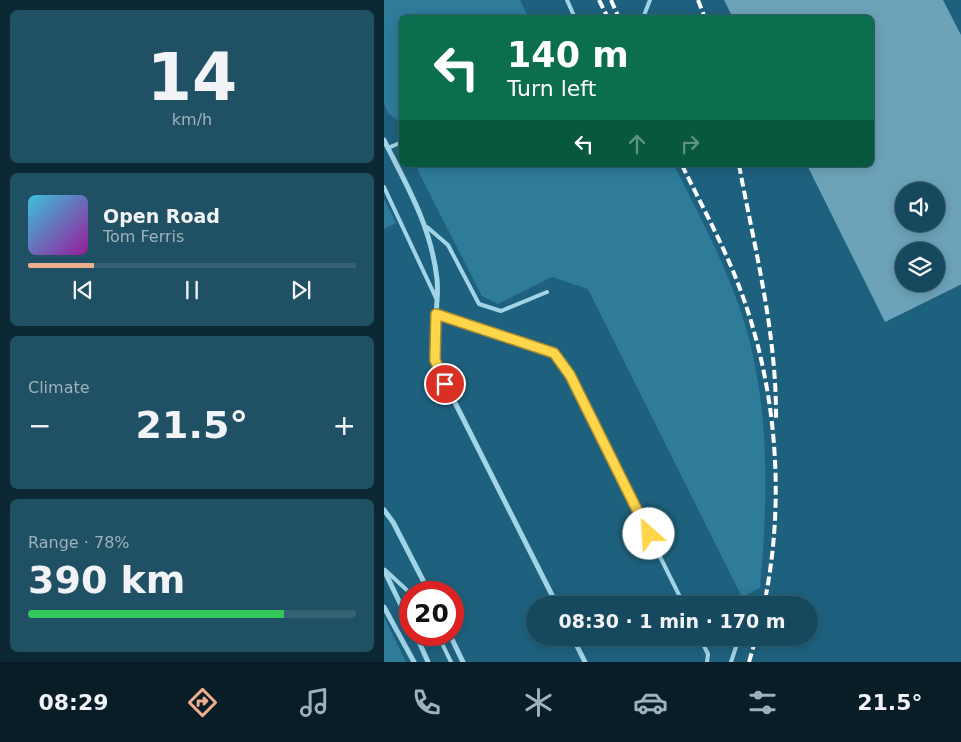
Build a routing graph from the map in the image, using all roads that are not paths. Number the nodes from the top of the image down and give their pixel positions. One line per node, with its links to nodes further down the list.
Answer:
1 (566, 0): 3 (lane)
2 (650, 0): 4 (lane)
3 (574, 15)
4 (644, 15)
5 (384, 140): 7 (street)
6 (399, 143): 7 (lane)
7 (388, 148): 9 (street)
8 (384, 187): 11 (lane)
9 (427, 227): 10 (lane); 11 (street)
10 (547, 292)
11 (437, 301): 12 (street)
12 (436, 314): 17 (street); 18 (lane)
13 (384, 510): 15 (street)
14 (384, 569): 16 (lane); 19 (street)
15 (423, 581)
16 (399, 583)
17 (552, 596)
18 (680, 596)
19 (399, 601)
20 (384, 607): 27 (street)
21 (421, 646): 28 (street)
22 (443, 646): 29 (lane)
23 (456, 646): 30 (street)
24 (577, 646): 31 (street)
25 (704, 646): 32 (lane)
26 (736, 646): 33 (lane)
27 (414, 662)
28 (428, 662)
29 (451, 662)
30 (464, 662)
31 (585, 662)
32 (707, 662)
33 (731, 662)

